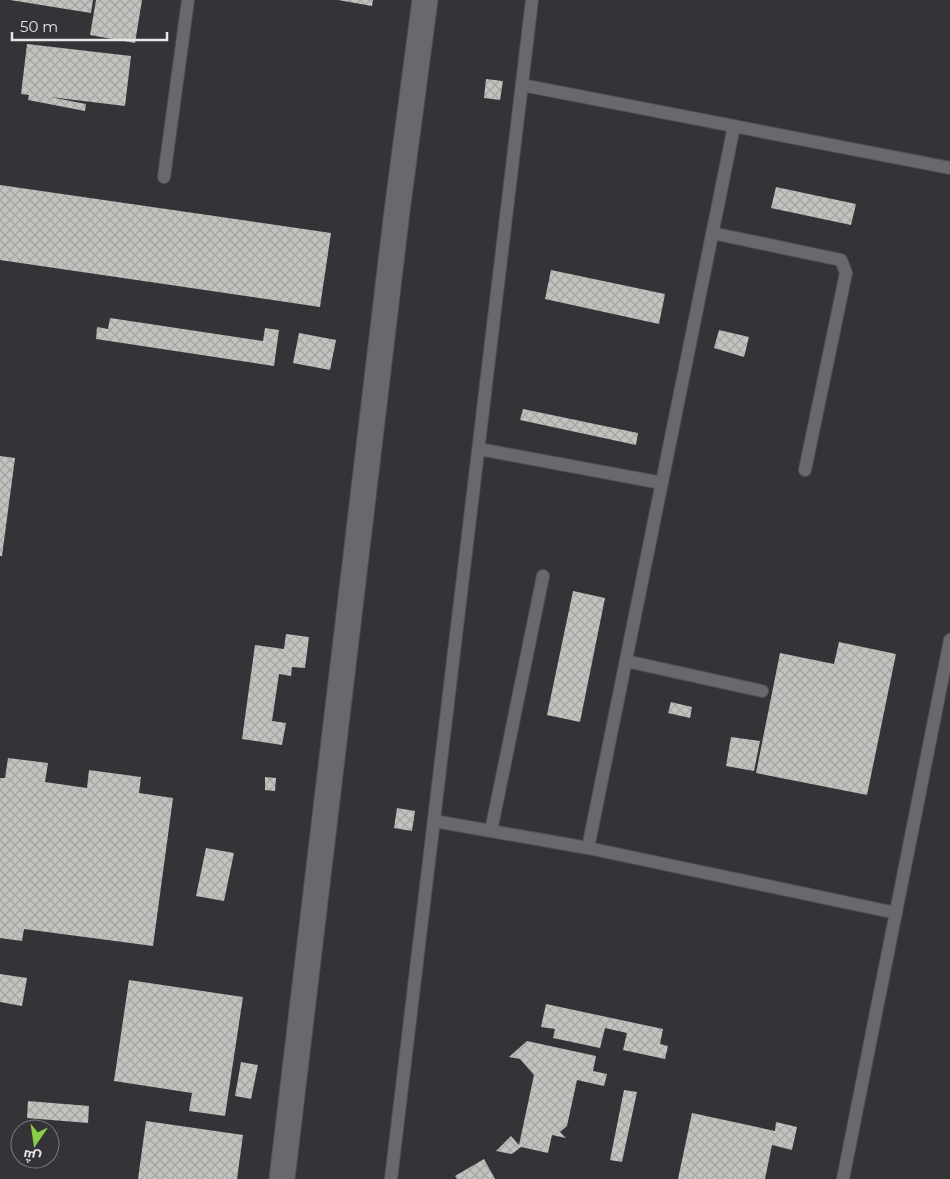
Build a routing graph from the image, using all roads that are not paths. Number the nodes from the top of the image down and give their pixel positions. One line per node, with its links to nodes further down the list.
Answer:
1 (188, 0): 7 (lane)
2 (425, 0): 20 (street)
3 (532, 0): 4 (lane)
4 (522, 85): 5 (lane); 9 (lane)
5 (734, 126): 6 (lane); 8 (lane)
6 (950, 168)
7 (164, 177)
8 (712, 234): 10 (lane); 11 (lane)
9 (479, 449): 11 (lane); 16 (lane)
10 (805, 470)
11 (662, 483): 14 (lane)
12 (544, 576): 17 (lane)
13 (950, 640): 19 (lane)
14 (626, 661): 15 (lane); 18 (lane)
15 (762, 691)
16 (434, 821): 17 (lane); 21 (lane)
17 (491, 831): 18 (lane)
18 (588, 848): 19 (lane)
19 (896, 913): 22 (lane)
20 (282, 1179)
21 (391, 1179)
22 (843, 1179)

